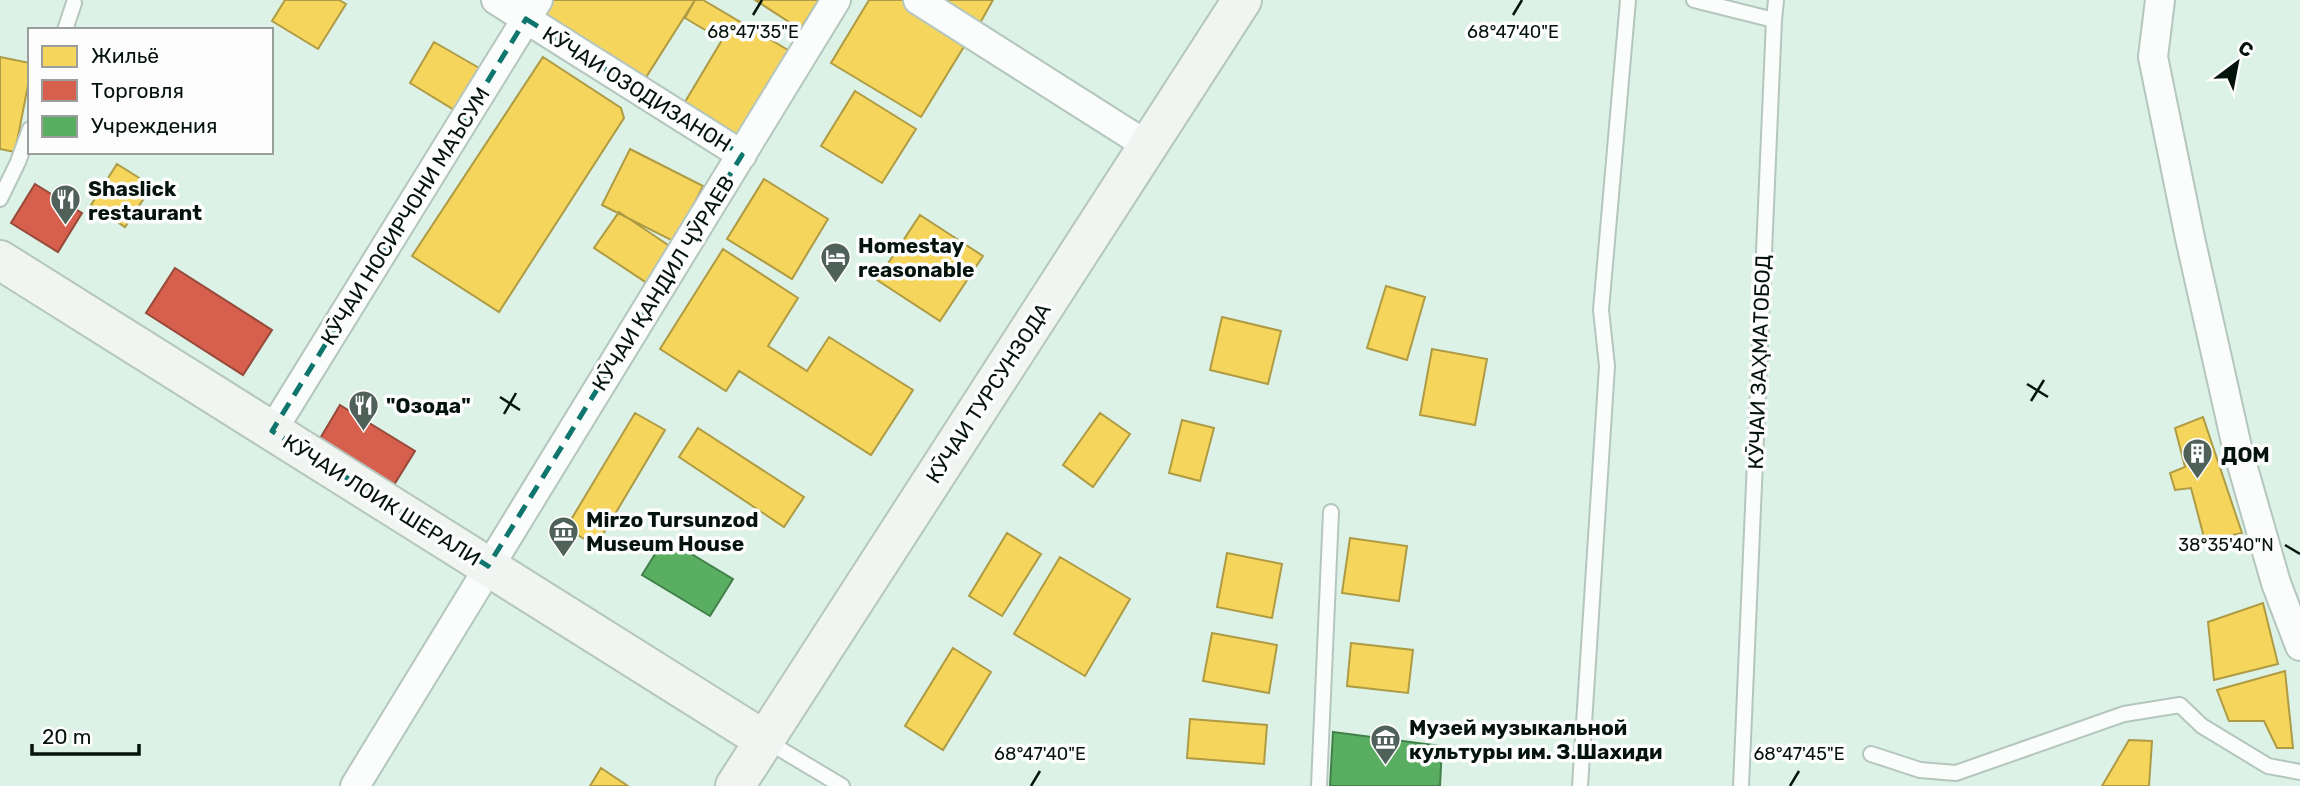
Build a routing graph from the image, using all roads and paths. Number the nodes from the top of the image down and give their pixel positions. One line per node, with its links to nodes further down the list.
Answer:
1 (496, 0): 10 (street, КӮЧАИ ОЗОДИЗАНОН)
2 (836, 0): 15 (street, КӮЧАИ ҚАНДИЛ ҶӮРАЕВ)
3 (918, 0): 14 (street)
4 (1242, 0): 14 (main road, КӮЧАИ ТУРСУНЗОДА)
5 (1628, 0): 29 (lane)
6 (1694, 0): 11 (lane)
7 (1776, 0): 11 (lane, КӮЧАИ ЗАҲМАТОБОД)
8 (2160, 0): 21 (street)
9 (74, 3): 12 (lane)
10 (532, 10): 15 (street, КӮЧАИ ОЗОДИЗАНОН); 18 (street, КӮЧАИ НОСИРЧОНИ МАЪСУМ)
11 (1774, 20): 30 (lane, КӮЧАИ ЗАҲМАТОБОД)
12 (66, 28)
13 (28, 134): 16 (lane)
14 (1148, 146): 22 (main road, КӮЧАИ ТУРСУНЗОДА)
15 (742, 155): 20 (street, КӮЧАИ ҚАНДИЛ ҶӮРАЕВ)
16 (0, 199)
17 (0, 260): 18 (main road, КӮЧАИ ЛОИК ШЕРАЛИ)
18 (272, 431): 20 (main road, КӮЧАИ ЛОИК ШЕРАЛИ)
19 (1331, 512): 28 (lane)
20 (488, 566): 22 (main road, КӮЧАИ ЛОИК ШЕРАЛИ); 25 (street, КӮЧАИ ҚАНДИЛ ҶӮРАЕВ)
21 (2300, 646)
22 (764, 740): 26 (main road, КӮЧАИ ТУРСУНЗОДА); 27 (lane)
23 (1871, 754): 24 (lane)
24 (2300, 772)
25 (355, 786)
26 (735, 786)
27 (842, 786)
28 (1319, 786)
29 (1580, 786)
30 (1741, 786)

